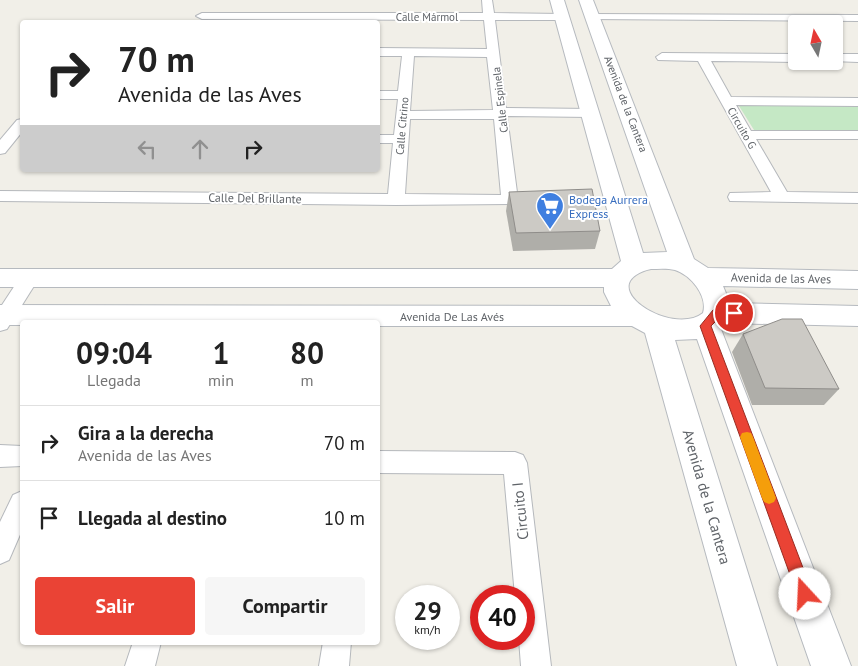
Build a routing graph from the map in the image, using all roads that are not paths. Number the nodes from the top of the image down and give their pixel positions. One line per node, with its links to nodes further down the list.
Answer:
1 (487, 0): 5 (street, Calle Espinela)
2 (589, 8): 6 (street); 35 (street, Avenida de la Cantera)
3 (559, 9): 5 (street, Calle Mármol); 21 (street)
4 (202, 16): 5 (street, Calle Mármol)
5 (490, 17): 9 (street, Calle Espinela)
6 (858, 18)
7 (380, 52): 8 (street)
8 (408, 52): 9 (street); 16 (street, Calle Citrino)
9 (494, 53): 20 (street, Calle Espinela)
10 (662, 57): 11 (street)
11 (702, 58): 12 (street); 17 (street, Circuito G)
12 (788, 58)
13 (843, 58): 14 (street)
14 (858, 58)
15 (380, 95): 16 (street)
16 (405, 95): 19 (street, Calle Citrino)
17 (727, 101): 18 (street); 23 (street, Circuito G)
18 (858, 102)
19 (403, 115): 20 (street); 26 (street, Calle Citrino)
20 (497, 117): 21 (street); 33 (street, Calle Espinela)
21 (593, 118): 34 (street)
22 (12, 135): 27 (street)
23 (746, 135): 24 (street); 30 (street, Circuito G)
24 (858, 136)
25 (380, 139): 26 (street)
26 (401, 139): 32 (street, Calle Citrino)
27 (0, 150)
28 (0, 196): 32 (street, Calle Del Brillante)
29 (736, 197): 30 (street)
30 (782, 198): 31 (street)
31 (858, 198)
32 (396, 200): 33 (street, Calle Del Brillante)
33 (510, 200)
34 (626, 270): 35 (street); 37 (street); 44 (street)
35 (694, 270): 38 (street, Avenida de las Aves); 41 (street)
36 (0, 278): 37 (street)
37 (30, 278): 40 (street)
38 (858, 280)
39 (858, 316): 41 (street)
40 (2, 318): 42 (street, Avenida De Las Avés)
41 (711, 319): 44 (street); 56 (street)
42 (324, 320)
43 (380, 320): 44 (street, Avenida De Las Avés)
44 (645, 322): 55 (street, Avenida de la Cantera)
45 (0, 456): 46 (street)
46 (20, 456)
47 (380, 462): 54 (street, Circuito I)
48 (20, 507): 49 (street)
49 (0, 551)
50 (146, 645): 52 (street)
51 (337, 645): 53 (street)
52 (140, 666)
53 (334, 666)
54 (536, 666)
55 (756, 666)
56 (831, 666): 57 (street)
57 (840, 666)

